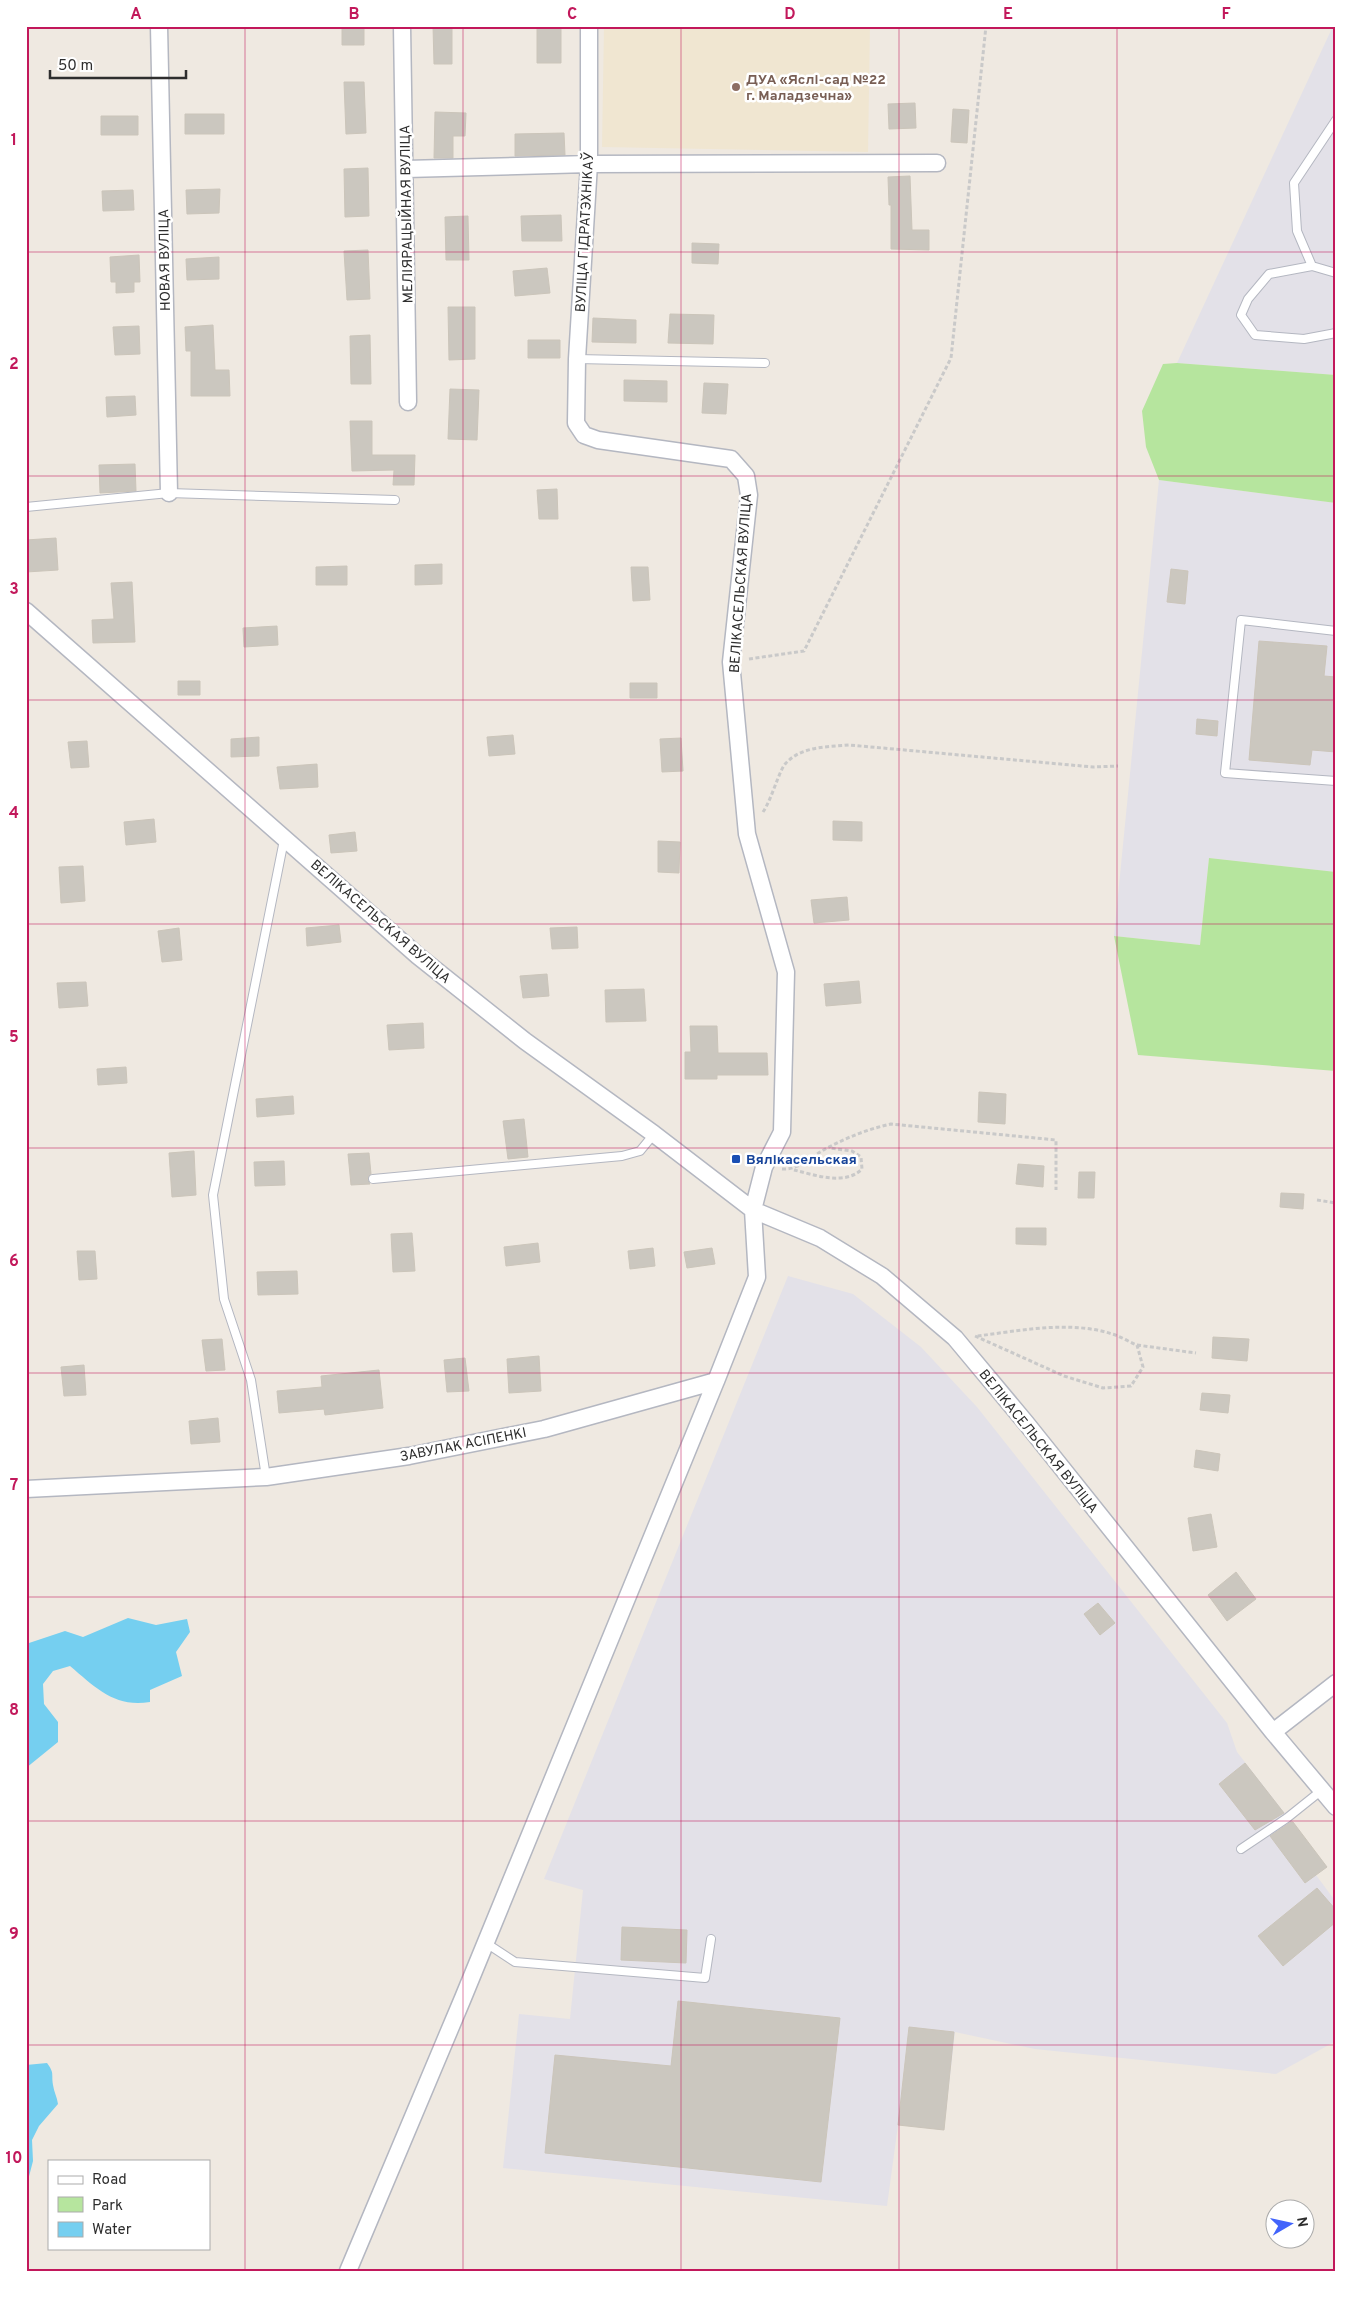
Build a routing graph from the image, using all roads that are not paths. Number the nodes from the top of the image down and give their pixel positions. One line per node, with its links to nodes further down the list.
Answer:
1 (159, 26): 15 (street, НОВАЯ ВУЛІЦА)
2 (402, 26): 7 (street, МЕЛІЯРАЦЫЙНАЯ ВУЛІЦА)
3 (589, 26): 5 (street, ВУЛІЦА ГІДРАТЭХНІКАЎ)
4 (1336, 120): 8 (lane)
5 (589, 164): 6 (street); 7 (street); 11 (street, ВУЛІЦА ГІДРАТЭХНІКАЎ)
6 (937, 164)
7 (406, 169): 13 (street, МЕЛІЯРАЦЫЙНАЯ ВУЛІЦА)
8 (1312, 266): 9 (lane); 10 (lane)
9 (1336, 273)
10 (1336, 333)
11 (577, 359): 12 (lane); 14 (street, ВУЛІЦА ГІДРАТЭХНІКАЎ)
12 (765, 363)
13 (408, 402)
14 (584, 435): 24 (street, ВЕЛІКАСЕЛЬСКАЯ ВУЛІЦА)
15 (169, 493): 16 (lane); 17 (lane)
16 (395, 500)
17 (26, 507)
18 (26, 611): 21 (street, ВЕЛІКАСЕЛЬСКАЯ ВУЛІЦА)
19 (1336, 631): 20 (lane)
20 (1336, 781)
21 (285, 837): 22 (street, ВЕЛІКАСЕЛЬСКАЯ ВУЛІЦА); 26 (lane)
22 (654, 1134): 23 (lane); 24 (street, ВЕЛІКАСЕЛЬСКАЯ ВУЛІЦА)
23 (373, 1179)
24 (753, 1210): 25 (street); 29 (street, ВЕЛІКАСЕЛЬСКАЯ ВУЛІЦА)
25 (716, 1381): 26 (street, ЗАВУЛАК АСІПЕНКІ); 34 (street)
26 (266, 1477): 27 (street, ЗАВУЛАК АСІПЕНКІ)
27 (26, 1490)
28 (1336, 1683): 29 (street)
29 (1273, 1732): 30 (street, ВЕЛІКАСЕЛЬСКАЯ ВУЛІЦА)
30 (1323, 1790): 31 (street, ВЕЛІКАСЕЛЬСКАЯ ВУЛІЦА); 32 (lane)
31 (1336, 1807)
32 (1241, 1849)
33 (711, 1939): 34 (lane)
34 (486, 1943): 35 (street)
35 (348, 2271)

